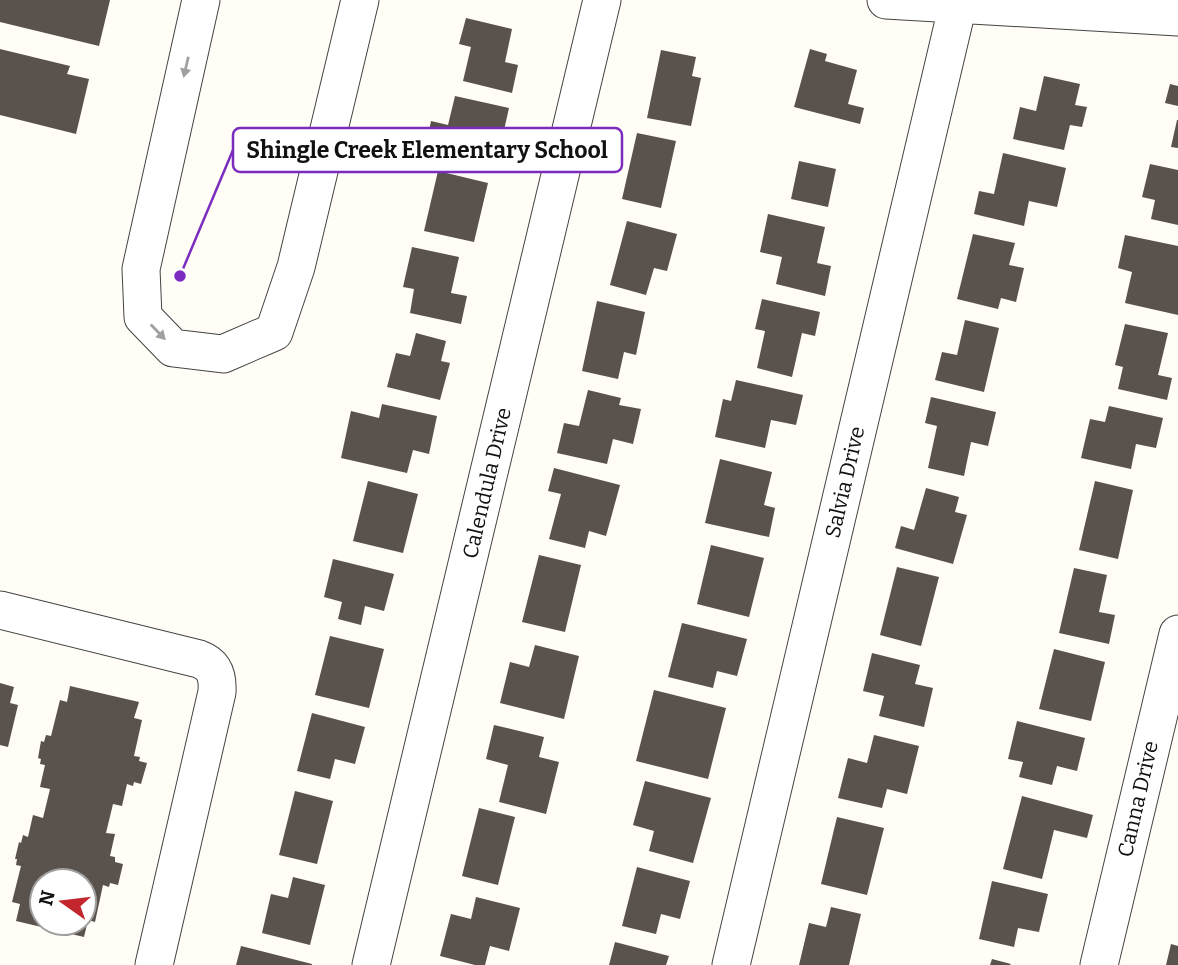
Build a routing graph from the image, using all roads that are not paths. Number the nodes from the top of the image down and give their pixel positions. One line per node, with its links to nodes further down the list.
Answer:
1 (201, 0): 2 (street, one-way to 2)
2 (360, 0)
3 (602, 0): 10 (street, Calendula Drive)
4 (886, 0): 5 (street)
5 (959, 2): 6 (street); 11 (street, Salvia Drive)
6 (1178, 16)
7 (0, 610): 9 (street)
8 (1178, 634): 12 (street, Canna Drive)
9 (155, 965)
10 (371, 965)
11 (731, 965)
12 (1099, 965)

